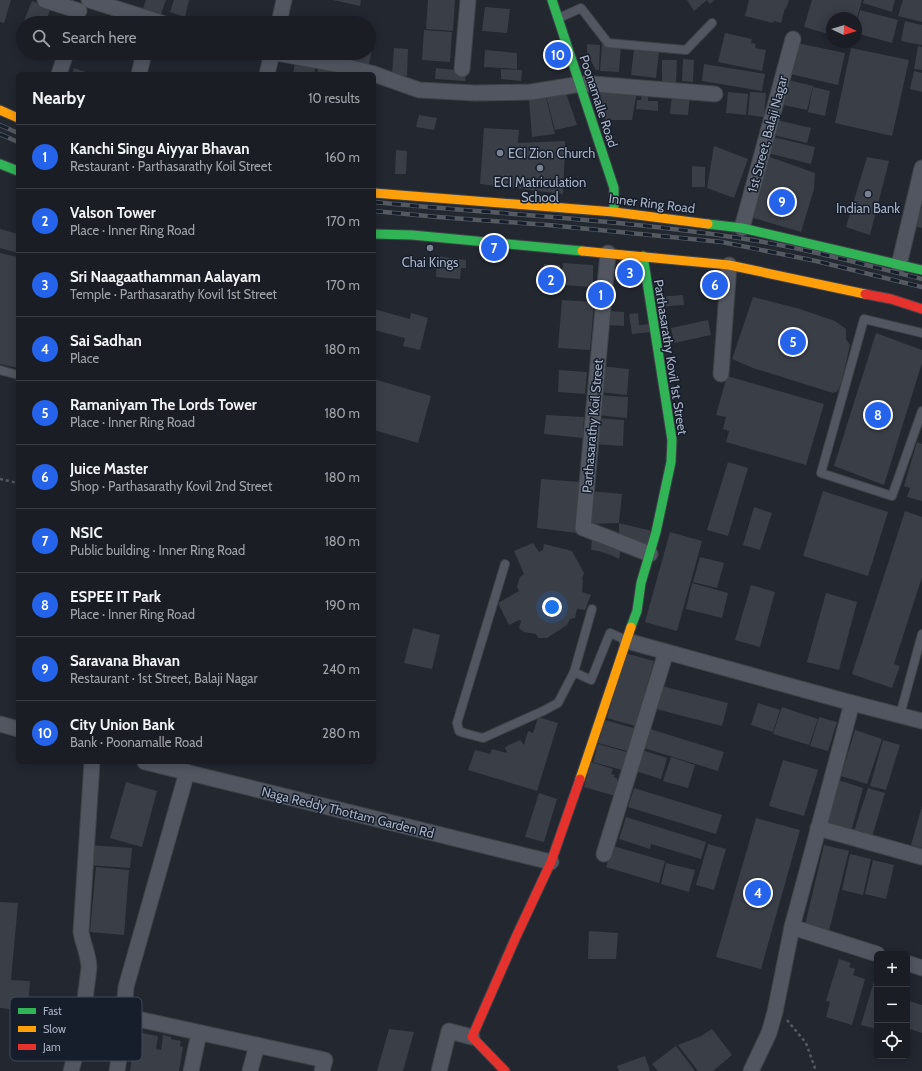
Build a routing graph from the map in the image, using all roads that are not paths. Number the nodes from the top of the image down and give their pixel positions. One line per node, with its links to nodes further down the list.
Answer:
1 (45, 0): 8 (street)
2 (89, 0): 9 (street)
3 (284, 0): 10 (street)
4 (468, 0): 18 (street)
5 (548, 0): 11 (main road, Poonamalle Road)
6 (586, 0): 7 (lane)
7 (582, 8): 11 (lane); 12 (lane)
8 (79, 11)
9 (137, 16)
10 (281, 16)
11 (558, 19): 24 (main road, Poonamalle Road)
12 (712, 23)
13 (793, 40): 33 (street, 1st Street, Balaji Nagar)
14 (64, 60): 19 (street)
15 (142, 60): 20 (street)
16 (270, 60): 21 (street)
17 (314, 60): 22 (street)
18 (462, 69)
19 (61, 72)
20 (139, 72)
21 (267, 72)
22 (366, 72)
23 (376, 75): 24 (street)
24 (581, 84): 25 (street); 32 (main road, Poonamalle Road)
25 (716, 94)
26 (0, 110): 27 (main road)
27 (16, 117)
28 (0, 164): 30 (main road)
29 (922, 168): 38 (street)
30 (16, 170)
31 (376, 193): 32 (main road, Inner Ring Road)
32 (614, 212): 33 (main road, Inner Ring Road)
33 (742, 228): 38 (main road, Inner Ring Road)
34 (376, 234): 35 (main road)
35 (608, 253): 36 (main road); 46 (street, Parthasarathy Koil Street)
36 (643, 256): 37 (main road); 46 (main road, Parthasarathy Kovil 1st Street)
37 (729, 265): 40 (main road); 44 (street)
38 (899, 265): 39 (main road, Inner Ring Road)
39 (922, 270)
40 (922, 308)
41 (922, 333): 45 (lane)
42 (0, 370): 43 (lane)
43 (16, 374)
44 (721, 374)
45 (922, 411)
46 (650, 554): 50 (main road, Parthasarathy Kovil 1st Street)
47 (505, 564): 52 (lane)
48 (592, 608): 52 (lane)
49 (922, 634): 54 (lane)
50 (627, 640): 51 (street); 52 (lane); 64 (main road, Parthasarathy Kovil 1st Street)
51 (666, 652): 53 (street); 62 (street)
52 (574, 672)
53 (852, 703): 54 (street); 61 (street)
54 (900, 715): 55 (street)
55 (922, 721)
56 (0, 724): 57 (street)
57 (16, 728)
58 (92, 764): 69 (street)
59 (153, 764): 60 (street, Naga Reddy Thottam Garden Rd)
60 (187, 772): 64 (street, Naga Reddy Thottam Garden Rd); 70 (street)
61 (818, 828): 63 (street); 65 (street)
62 (604, 854)
63 (922, 857)
64 (551, 862): 73 (main road, Parthasarathy Kovil 1st Street)
65 (792, 927): 66 (street); 84 (street)
66 (874, 953)
67 (910, 964): 68 (street)
68 (922, 968)
69 (85, 997)
70 (125, 997)
71 (142, 1020): 72 (street)
72 (199, 1033): 74 (street); 79 (street)
73 (472, 1037): 82 (street); 83 (main road)
74 (257, 1045): 80 (street); 81 (street)
75 (74, 1061): 77 (street)
76 (118, 1061): 78 (street)
77 (71, 1071)
78 (117, 1071)
79 (191, 1071)
80 (250, 1071)
81 (322, 1071)
82 (439, 1071)
83 (505, 1071)
84 (751, 1071)

